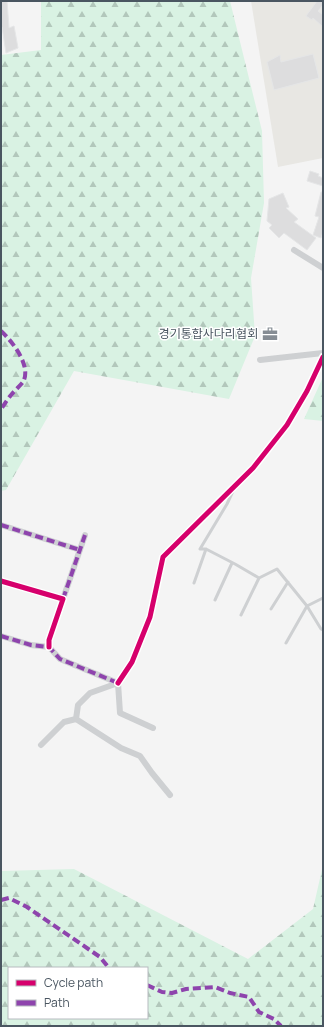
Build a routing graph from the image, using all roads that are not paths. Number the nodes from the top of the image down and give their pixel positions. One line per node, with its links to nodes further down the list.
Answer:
1 (294, 250): 2 (street)
2 (323, 268)
3 (323, 354): 5 (street)
4 (323, 357): 6 (street)
5 (260, 360)
6 (236, 485): 9 (lane); 26 (street)
7 (1, 525): 10 (street)
8 (85, 535): 10 (street)
9 (206, 549): 11 (lane); 15 (lane)
10 (80, 550): 17 (street)
11 (232, 563): 12 (lane); 18 (lane)
12 (259, 578): 14 (lane); 21 (lane)
13 (1, 581): 17 (street)
14 (288, 582): 19 (lane); 20 (lane)
15 (194, 583)
16 (323, 598): 19 (lane)
17 (62, 599): 25 (street)
18 (215, 600)
19 (306, 606): 22 (lane); 24 (lane)
20 (271, 609)
21 (241, 615)
22 (323, 630)
23 (1, 636): 25 (street)
24 (286, 643)
25 (49, 647): 26 (street)
26 (118, 684): 27 (street); 28 (street)
27 (76, 719): 29 (street); 30 (street)
28 (153, 728)
29 (41, 745)
30 (170, 795)

